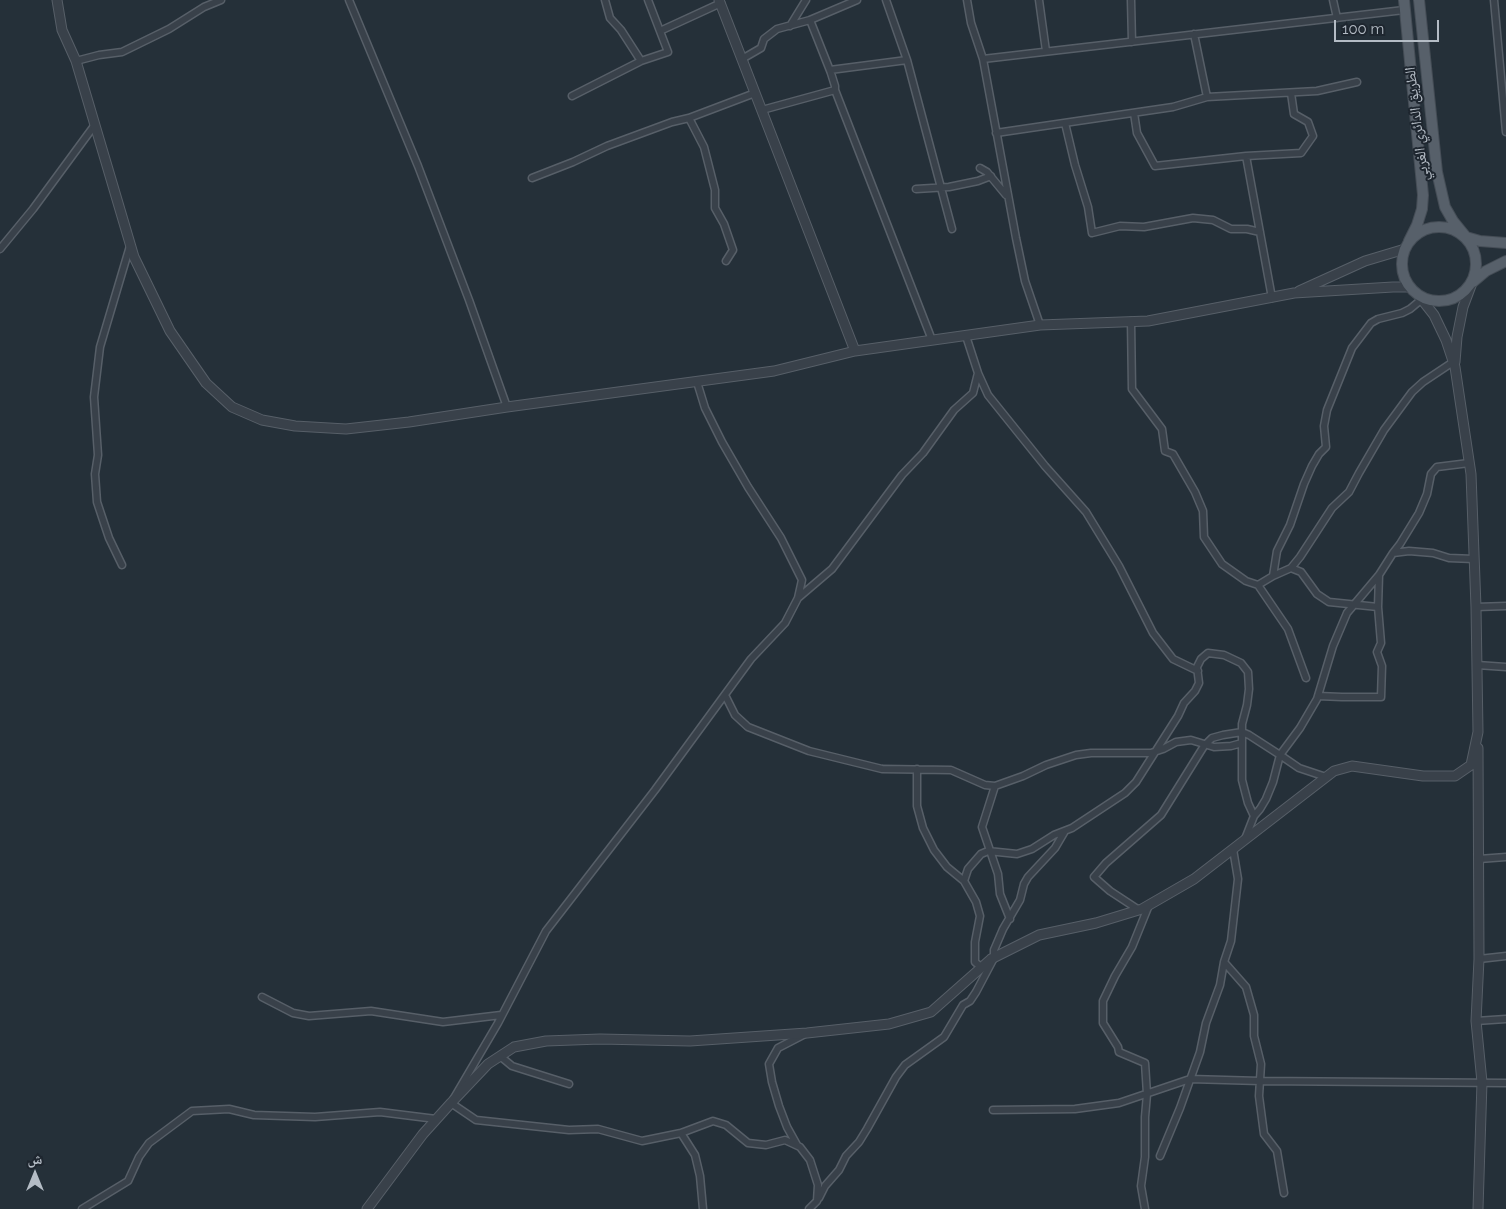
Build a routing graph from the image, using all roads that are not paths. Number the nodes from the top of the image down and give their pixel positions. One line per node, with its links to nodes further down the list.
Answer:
1 (57, 0): 29 (street)
2 (221, 0): 16 (street)
3 (349, 0): 74 (street)
4 (606, 0): 30 (street)
5 (648, 0): 21 (street)
6 (806, 0): 20 (street)
7 (857, 0): 19 (street)
8 (886, 0): 27 (street)
9 (967, 0): 26 (street)
10 (1039, 0): 24 (street)
11 (1131, 0): 23 (street)
12 (1333, 0): 18 (street)
13 (1419, 0): 54 (main road, الطريق الدائري الغربي)
14 (1494, 0): 28 (street)
15 (720, 2): 21 (street); 25 (street)
16 (203, 3): 29 (street)
17 (1404, 5): 18 (street); 56 (main road, الطريق الدائري الغربي)
18 (1337, 18): 22 (street)
19 (810, 20): 20 (street); 31 (street)
20 (790, 26): 25 (street)
21 (660, 31): 30 (street)
22 (1194, 34): 23 (street); 37 (street)
23 (1132, 42): 24 (street)
24 (1046, 51): 26 (street)
25 (742, 59): 35 (street)
26 (983, 59): 44 (street)
27 (907, 60): 31 (street); 49 (street)
28 (1503, 60): 43 (street)
29 (76, 61): 42 (street)
30 (641, 61): 36 (street)
31 (831, 73): 33 (street)
32 (1357, 82): 34 (street)
33 (835, 90): 38 (street); 69 (street)
34 (1291, 92): 37 (street); 45 (street)
35 (755, 93): 38 (street); 40 (street)
36 (572, 96)
37 (1207, 97): 39 (street)
38 (762, 110): 70 (street)
39 (1134, 113): 41 (street); 45 (street)
40 (689, 118): 48 (street); 59 (street)
41 (1065, 123): 44 (street); 53 (street)
42 (94, 126): 57 (street); 58 (street)
43 (1506, 132)
44 (996, 133): 51 (street)
45 (1246, 156): 53 (street)
46 (980, 168): 47 (street)
47 (991, 176): 49 (street); 51 (street)
48 (532, 178)
49 (941, 187): 50 (street); 52 (street)
50 (916, 189)
51 (1009, 198): 67 (street)
52 (952, 230)
53 (1260, 232): 65 (street)
54 (1466, 237): 55 (main road); 56 (main road); 61 (main road)
55 (1506, 243)
56 (1407, 245): 62 (main road); 63 (street)
57 (130, 246): 74 (street); 78 (street)
58 (0, 249)
59 (726, 261)
60 (1506, 261): 61 (main road)
61 (1472, 283): 64 (main road); 71 (street)
62 (1410, 287): 63 (street); 64 (main road)
63 (1294, 294): 65 (street)
64 (1420, 297): 71 (street); 81 (street)
65 (1272, 298): 66 (street)
66 (1131, 321): 67 (street); 82 (street)
67 (1040, 325): 68 (street)
68 (966, 336): 69 (street); 72 (street)
69 (932, 340): 70 (street)
70 (855, 351): 73 (street)
71 (1454, 365): 75 (street); 79 (street)
72 (978, 373): 83 (street); 90 (street)
73 (697, 382): 74 (street); 83 (street)
74 (507, 407)
75 (1470, 464): 76 (street); 77 (street)
76 (1393, 553): 77 (street); 80 (street)
77 (1474, 559): 87 (street)
78 (122, 565)
79 (1290, 568): 81 (street); 84 (street)
80 (1379, 575): 84 (street); 86 (street)
81 (1274, 576): 82 (street)
82 (1258, 586): 91 (street)
83 (798, 598): 92 (street)
84 (1353, 604): 86 (street); 93 (street)
85 (1506, 606): 87 (street)
86 (1378, 607): 93 (street)
87 (1476, 607): 88 (street)
88 (1477, 665): 89 (street); 95 (street)
89 (1506, 667)
90 (1198, 671): 94 (street); 98 (street)
91 (1306, 678)
92 (725, 695): 100 (street); 120 (street)
93 (1318, 696): 99 (street)
94 (1242, 732): 96 (street); 97 (street); 99 (street)
95 (1478, 732): 101 (street); 109 (street)
96 (1242, 743): 97 (street); 103 (street)
97 (1205, 745): 98 (street); 112 (street)
98 (1157, 751): 102 (street); 104 (street)
99 (1280, 755): 101 (street); 103 (street)
100 (917, 769): 102 (street); 110 (street)
101 (1326, 777): 105 (street)
102 (995, 786): 107 (street)
103 (1254, 816): 105 (street)
104 (1065, 831): 107 (street); 113 (street)
105 (1245, 839): 106 (street)
106 (1234, 848): 111 (street); 117 (street)
107 (990, 852): 110 (street); 113 (street)
108 (1506, 857): 109 (street)
109 (1479, 859): 116 (street)
110 (964, 881): 118 (street)
111 (1149, 905): 112 (street); 130 (street)
112 (1139, 910): 115 (street)
113 (1010, 919): 115 (street)
114 (1506, 956): 116 (street)
115 (994, 958): 118 (street); 138 (street)
116 (1479, 959): 122 (street)
117 (1224, 962): 125 (street); 126 (street)
118 (982, 968): 123 (street)
119 (262, 997): 120 (street)
120 (502, 1015): 131 (street)
121 (1506, 1019): 122 (street)
122 (1476, 1021): 127 (street)
123 (807, 1033): 124 (street); 135 (street)
124 (500, 1056): 129 (street); 131 (street)
125 (1190, 1079): 126 (street); 130 (street); 136 (street)
126 (1260, 1081): 127 (street); 137 (street)
127 (1482, 1082): 128 (street); 144 (street)
128 (1506, 1083)
129 (569, 1084)
130 (1147, 1094): 132 (street); 143 (street)
131 (451, 1102): 133 (street); 134 (street)
132 (993, 1110)
133 (436, 1119): 139 (street); 140 (street)
134 (681, 1133): 135 (street); 141 (street)
135 (798, 1146): 138 (street)
136 (1160, 1156)
137 (1284, 1193)
138 (817, 1201): 142 (street)
139 (82, 1209)
140 (367, 1209)
141 (703, 1209)
142 (810, 1209)
143 (1144, 1209)
144 (1478, 1209)

